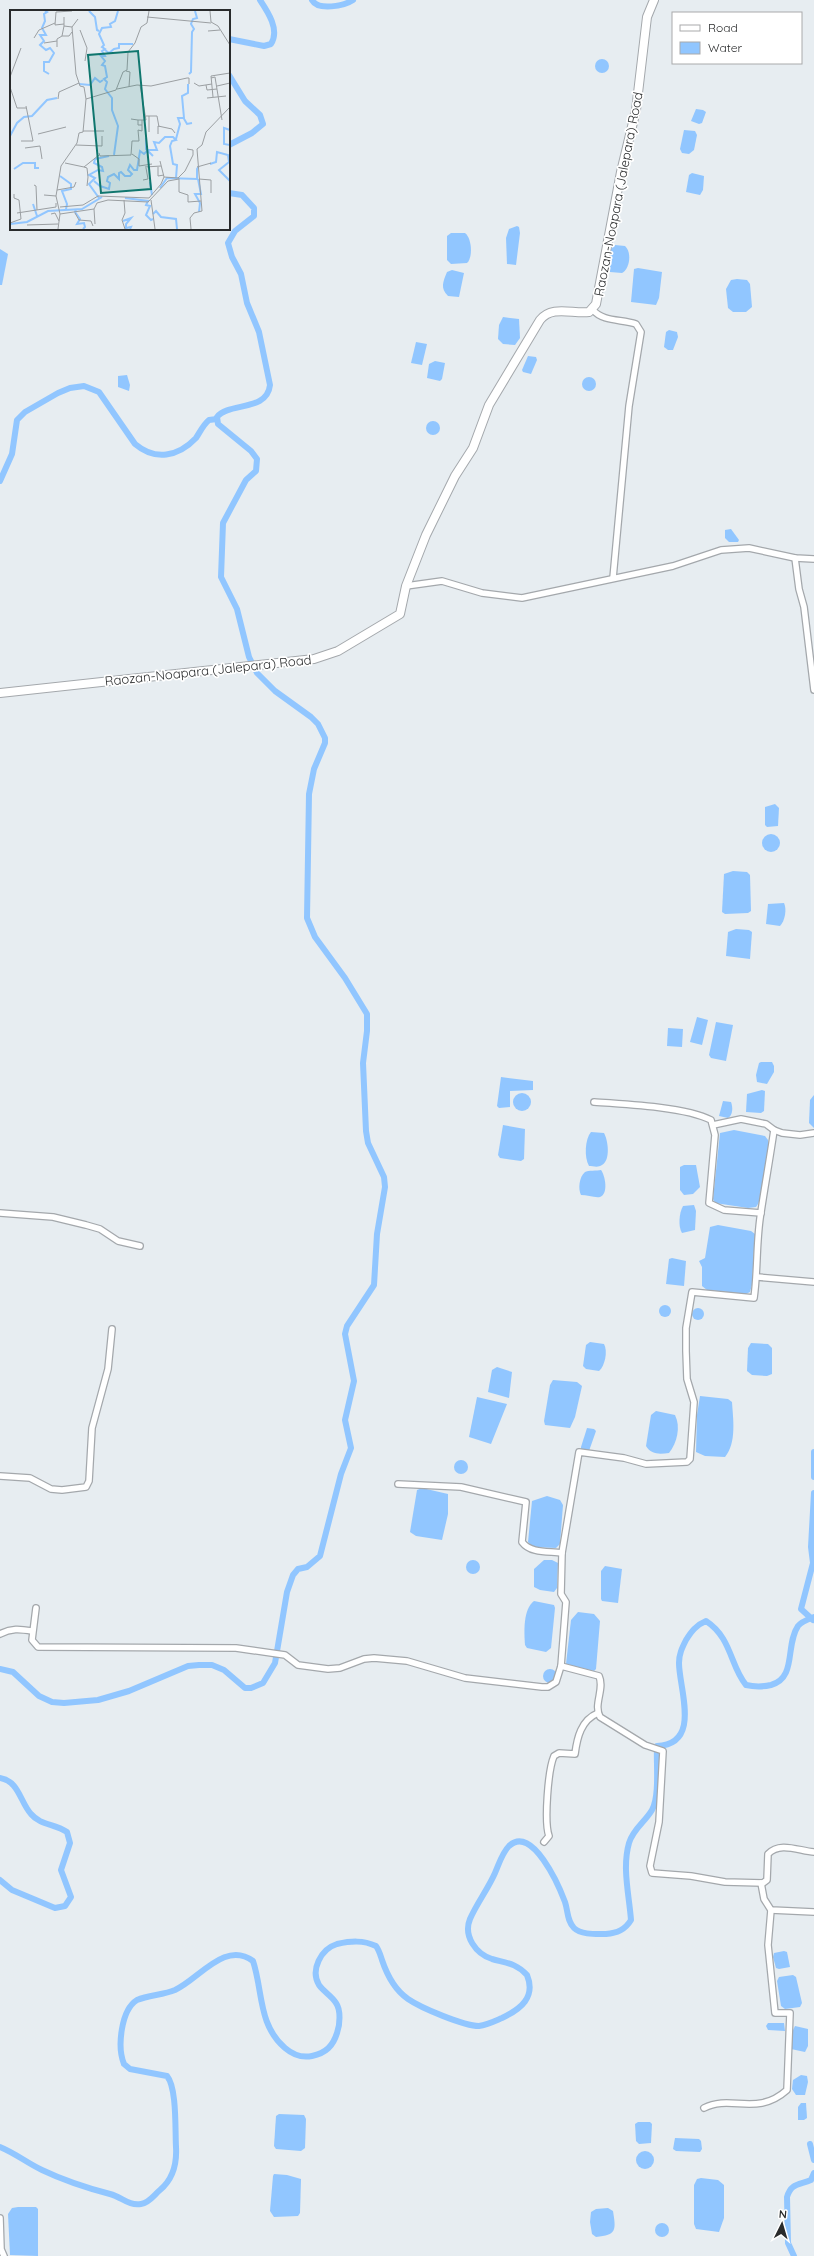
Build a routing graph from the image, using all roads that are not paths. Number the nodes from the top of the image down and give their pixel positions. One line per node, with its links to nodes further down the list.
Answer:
1 (654, 0): 2 (main road, Raozan-Noapara (Jalepara) Road)
2 (593, 310): 5 (street); 6 (main road, Raozan-Noapara (Jalepara) Road)
3 (795, 558): 4 (street); 5 (street); 7 (street)
4 (814, 559)
5 (613, 578): 6 (street)
6 (406, 586): 8 (main road, Raozan-Noapara (Jalepara) Road)
7 (814, 690)
8 (0, 693)
9 (594, 1102): 10 (street)
10 (714, 1125): 11 (street); 14 (street)
11 (774, 1130): 12 (street); 14 (street)
12 (814, 1133)
13 (0, 1213): 15 (street)
14 (761, 1213): 16 (street)
15 (140, 1246)
16 (757, 1277): 17 (street); 21 (street)
17 (814, 1282)
18 (112, 1329): 19 (street)
19 (0, 1476)
20 (398, 1484): 21 (street)
21 (562, 1553): 25 (street)
22 (36, 1608): 23 (street)
23 (32, 1631): 24 (street); 25 (street)
24 (0, 1634)
25 (561, 1666): 26 (street)
26 (598, 1713): 27 (street); 29 (street)
27 (544, 1842)
28 (814, 1852): 29 (street)
29 (761, 1883): 30 (street)
30 (771, 1910): 31 (street); 32 (street)
31 (814, 1912)
32 (704, 2108)
33 (0, 2218): 34 (street)
34 (4, 2256)

